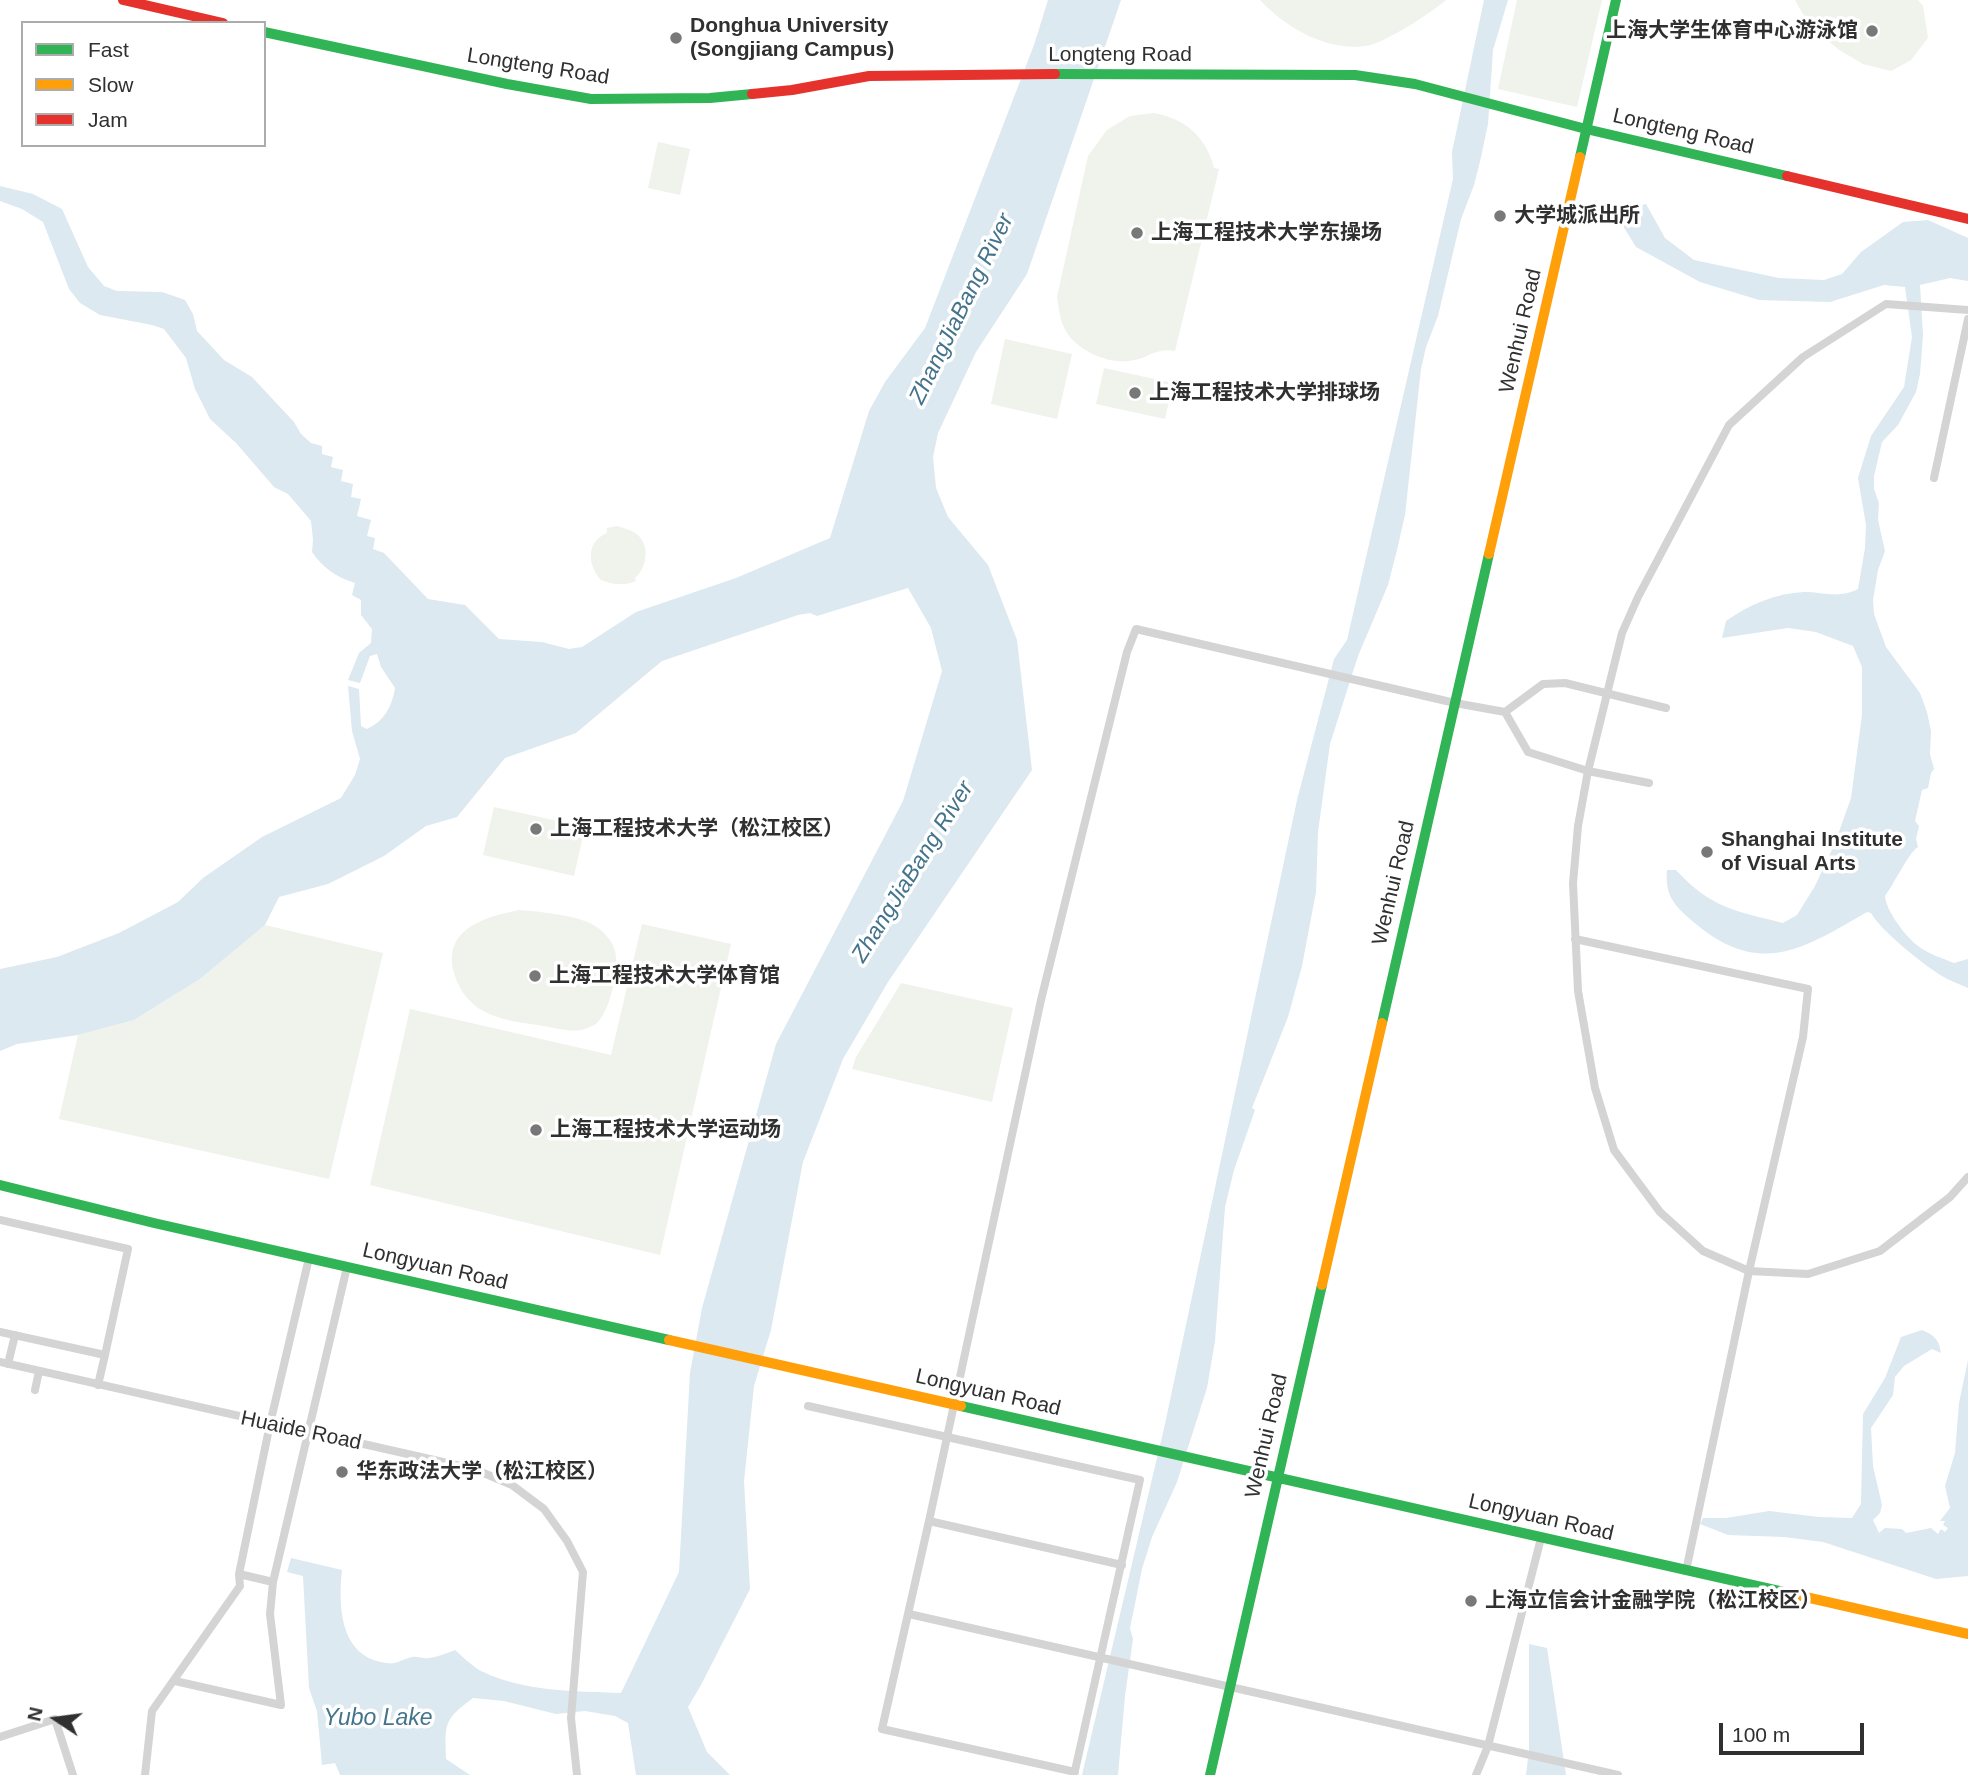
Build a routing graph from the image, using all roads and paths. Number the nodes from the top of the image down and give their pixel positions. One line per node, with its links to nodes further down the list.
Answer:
1 (124, 0): 3 (main road)
2 (1616, 0): 5 (main road, Wenhui Road)
3 (214, 21)
4 (266, 32): 5 (main road, Longteng Road)
5 (1586, 129): 6 (main road, Longteng Road); 11 (main road, Wenhui Road)
6 (1968, 219)
7 (1968, 310): 10 (street)
8 (1968, 319): 9 (street)
9 (1934, 478)
10 (1605, 694): 12 (street); 13 (street); 14 (street)
11 (1455, 703): 13 (street); 30 (street); 35 (main road, Wenhui Road)
12 (1666, 708)
13 (1505, 712): 14 (street)
14 (1588, 771): 15 (street); 16 (street)
15 (1649, 783)
16 (1576, 939): 22 (street); 22 (street)
17 (1968, 1177): 22 (street)
18 (0, 1185): 20 (main road, Longyuan Road)
19 (0, 1220): 25 (street)
20 (309, 1258): 21 (main road, Longyuan Road); 32 (street)
21 (347, 1267): 30 (main road, Longyuan Road); 33 (street)
22 (1749, 1271): 39 (street)
23 (0, 1332): 24 (street)
24 (15, 1335): 25 (street); 26 (street)
25 (105, 1355): 28 (street)
26 (4, 1363): 27 (street, Huaide Road)
27 (40, 1371): 28 (street, Huaide Road); 29 (street)
28 (98, 1385): 32 (street, Huaide Road)
29 (35, 1390)
30 (953, 1405): 34 (street); 35 (main road, Longyuan Road)
31 (808, 1406): 34 (street)
32 (270, 1424): 33 (street, Huaide Road); 40 (street)
33 (308, 1432): 41 (street); 52 (street, Huaide Road)
34 (947, 1437): 36 (street); 38 (street)
35 (1277, 1479): 37 (main road, Longyuan Road); 46 (main road, Wenhui Road)
36 (929, 1521): 38 (street); 42 (street)
37 (1541, 1538): 39 (main road, Longyuan Road); 48 (street)
38 (1122, 1565): 44 (street)
39 (1686, 1571): 43 (main road, Longyuan Road)
40 (239, 1574): 41 (street); 45 (street)
41 (273, 1582): 45 (street)
42 (909, 1614): 44 (street); 49 (street)
43 (1968, 1634)
44 (1100, 1658): 46 (street); 49 (street)
45 (175, 1681): 51 (street)
46 (1230, 1687): 48 (street); 53 (main road, Wenhui Road)
47 (0, 1737): 50 (street)
48 (1488, 1746): 54 (street); 55 (street)
49 (1074, 1773)
50 (74, 1775)
51 (145, 1775)
52 (578, 1775)
53 (1210, 1775)
54 (1476, 1775)
55 (1618, 1775)

